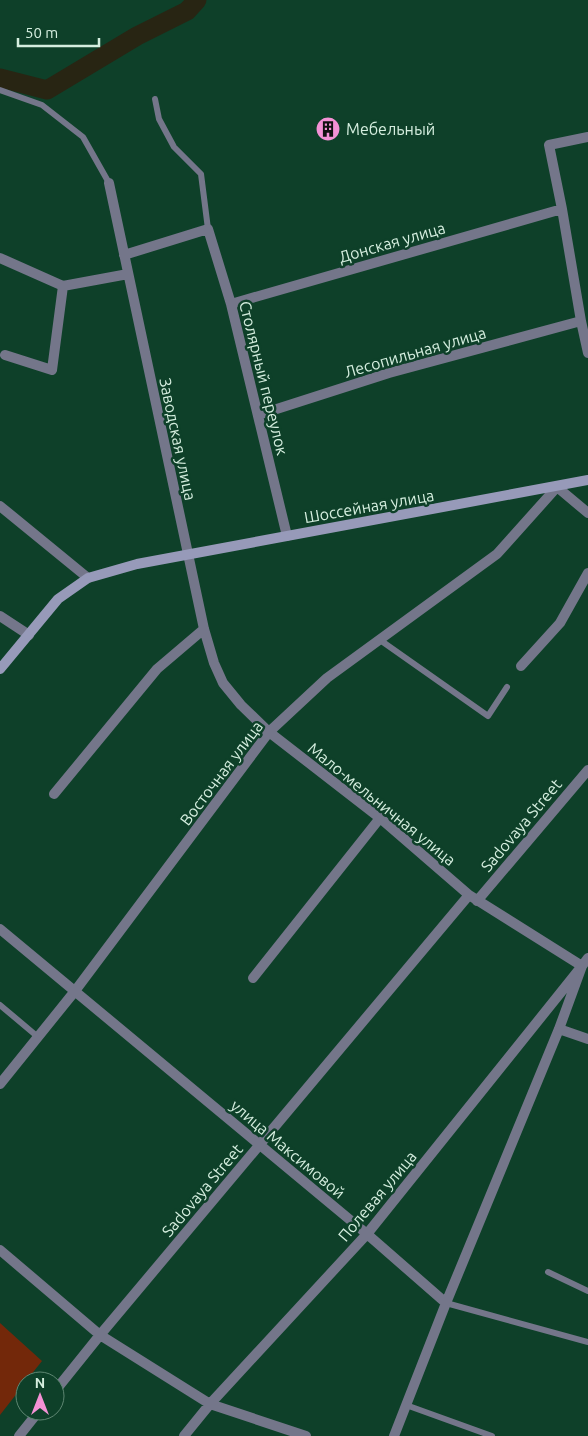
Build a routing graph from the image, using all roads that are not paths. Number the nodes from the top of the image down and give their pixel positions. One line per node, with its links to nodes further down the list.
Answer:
1 (0, 90): 4 (lane)
2 (155, 99): 6 (lane)
3 (588, 137): 5 (street)
4 (109, 183): 7 (street, Заводская улица)
5 (562, 209): 11 (street, Донская улица); 12 (street)
6 (208, 229): 7 (street); 11 (street, Столярный переулок)
7 (124, 255): 9 (street, Заводская улица)
8 (0, 258): 10 (street)
9 (128, 274): 10 (street); 21 (street, Заводская улица)
10 (64, 286): 14 (street)
11 (231, 304): 15 (street, Столярный переулок)
12 (581, 321): 13 (street); 15 (street, Лесопильная улица)
13 (588, 353)
14 (5, 354)
15 (258, 415): 20 (street, Столярный переулок)
16 (588, 480): 17 (main road, Шоссейная улица)
17 (557, 487): 19 (street); 20 (main road, Шоссейная улица); 27 (street, Восточная улица)
18 (0, 506): 23 (street)
19 (588, 513)
20 (287, 536): 21 (main road, Шоссейная улица)
21 (188, 555): 23 (main road, Шоссейная улица); 25 (street, Заводская улица)
22 (588, 573): 28 (street)
23 (88, 578): 26 (main road, Шоссейная улица)
24 (0, 616): 26 (street)
25 (204, 630): 31 (street, Мало-мельничная улица); 33 (street)
26 (29, 635): 29 (main road, Шоссейная улица)
27 (380, 640): 30 (lane); 31 (street, Восточная улица)
28 (521, 666)
29 (0, 669)
30 (507, 687)
31 (269, 732): 34 (street, Мало-мельничная улица); 39 (street, Восточная улица)
32 (588, 770): 35 (street, Sadovaya Street)
33 (54, 794)
34 (380, 818): 35 (street, Мало-мельничная улица); 38 (street)
35 (473, 898): 37 (street, Мало-мельничная улица); 45 (street, Sadovaya Street)
36 (0, 929): 39 (street, улица Максимовой)
37 (585, 962): 41 (street); 46 (street, Полевая улица)
38 (253, 978)
39 (75, 991): 42 (street, Восточная улица); 45 (street, улица Максимовой)
40 (0, 1005): 42 (lane)
41 (559, 1029): 43 (street); 50 (street)
42 (38, 1037): 44 (street, Восточная улица)
43 (588, 1039)
44 (0, 1084)
45 (259, 1144): 46 (street, улица Максимовой); 51 (street, Sadovaya Street)
46 (367, 1234): 50 (street, улица Максимовой); 54 (street, Полевая улица)
47 (0, 1250): 51 (street)
48 (548, 1272): 49 (lane)
49 (588, 1291)
50 (446, 1303): 52 (lane); 55 (street)
51 (100, 1335): 53 (street, Sadovaya Street); 54 (street)
52 (588, 1342)
53 (65, 1379)
54 (210, 1404): 58 (street, Полевая улица); 59 (street)
55 (406, 1404): 60 (street); 61 (lane)
56 (31, 1421): 57 (street)
57 (19, 1436)
58 (184, 1436)
59 (306, 1436)
60 (394, 1436)
61 (492, 1436)

